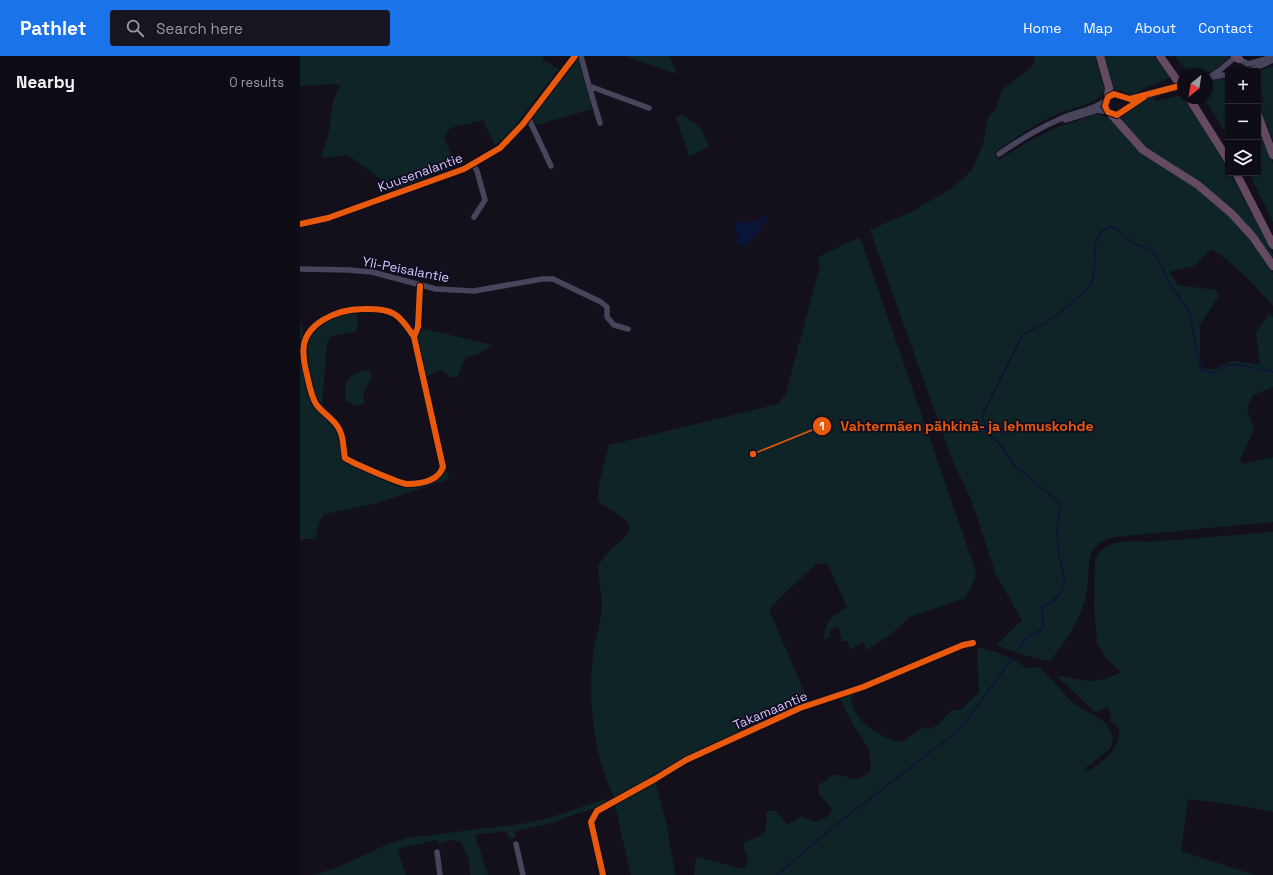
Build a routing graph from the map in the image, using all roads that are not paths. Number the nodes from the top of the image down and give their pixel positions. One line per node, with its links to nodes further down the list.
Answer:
1 (575, 56): 21 (street, Kuusenalantie)
2 (581, 56): 14 (street)
3 (1100, 56): 17 (highway)
4 (1160, 56): 13 (highway)
5 (1273, 57): 6 (street)
6 (1239, 59): 8 (street); 10 (street)
7 (1273, 60): 9 (street)
8 (1245, 68)
9 (1254, 68)
10 (1213, 74)
11 (1225, 76): 12 (street)
12 (1213, 77)
13 (1177, 80)
14 (589, 86): 19 (street); 22 (street)
15 (1177, 87): 16 (street, bridge)
16 (1144, 97): 17 (street); 20 (street)
17 (1107, 99): 20 (street); 24 (street)
18 (1193, 104): 26 (highway)
19 (648, 108)
20 (1110, 113): 24 (street); 34 (highway)
21 (528, 117): 28 (street, Kuusenalantie); 29 (street)
22 (600, 123)
23 (1261, 123): 27 (highway)
24 (1048, 125): 25 (street)
25 (999, 154)
26 (1225, 155)
27 (1273, 155)
28 (473, 164): 31 (street); 32 (street, Kuusenalantie)
29 (551, 166)
30 (1238, 176): 33 (highway)
31 (474, 217)
32 (300, 224)
33 (1273, 245)
34 (1273, 266)
35 (300, 269): 36 (street, Yli-Peisalantie)
36 (420, 286): 37 (street, Yli-Peisalantie); 38 (street)
37 (628, 329)
38 (414, 338): 38 (street)
39 (973, 643): 44 (street, Takamaantie)
40 (516, 844): 43 (street)
41 (437, 852): 42 (street)
42 (440, 875)
43 (523, 875)
44 (603, 875)

